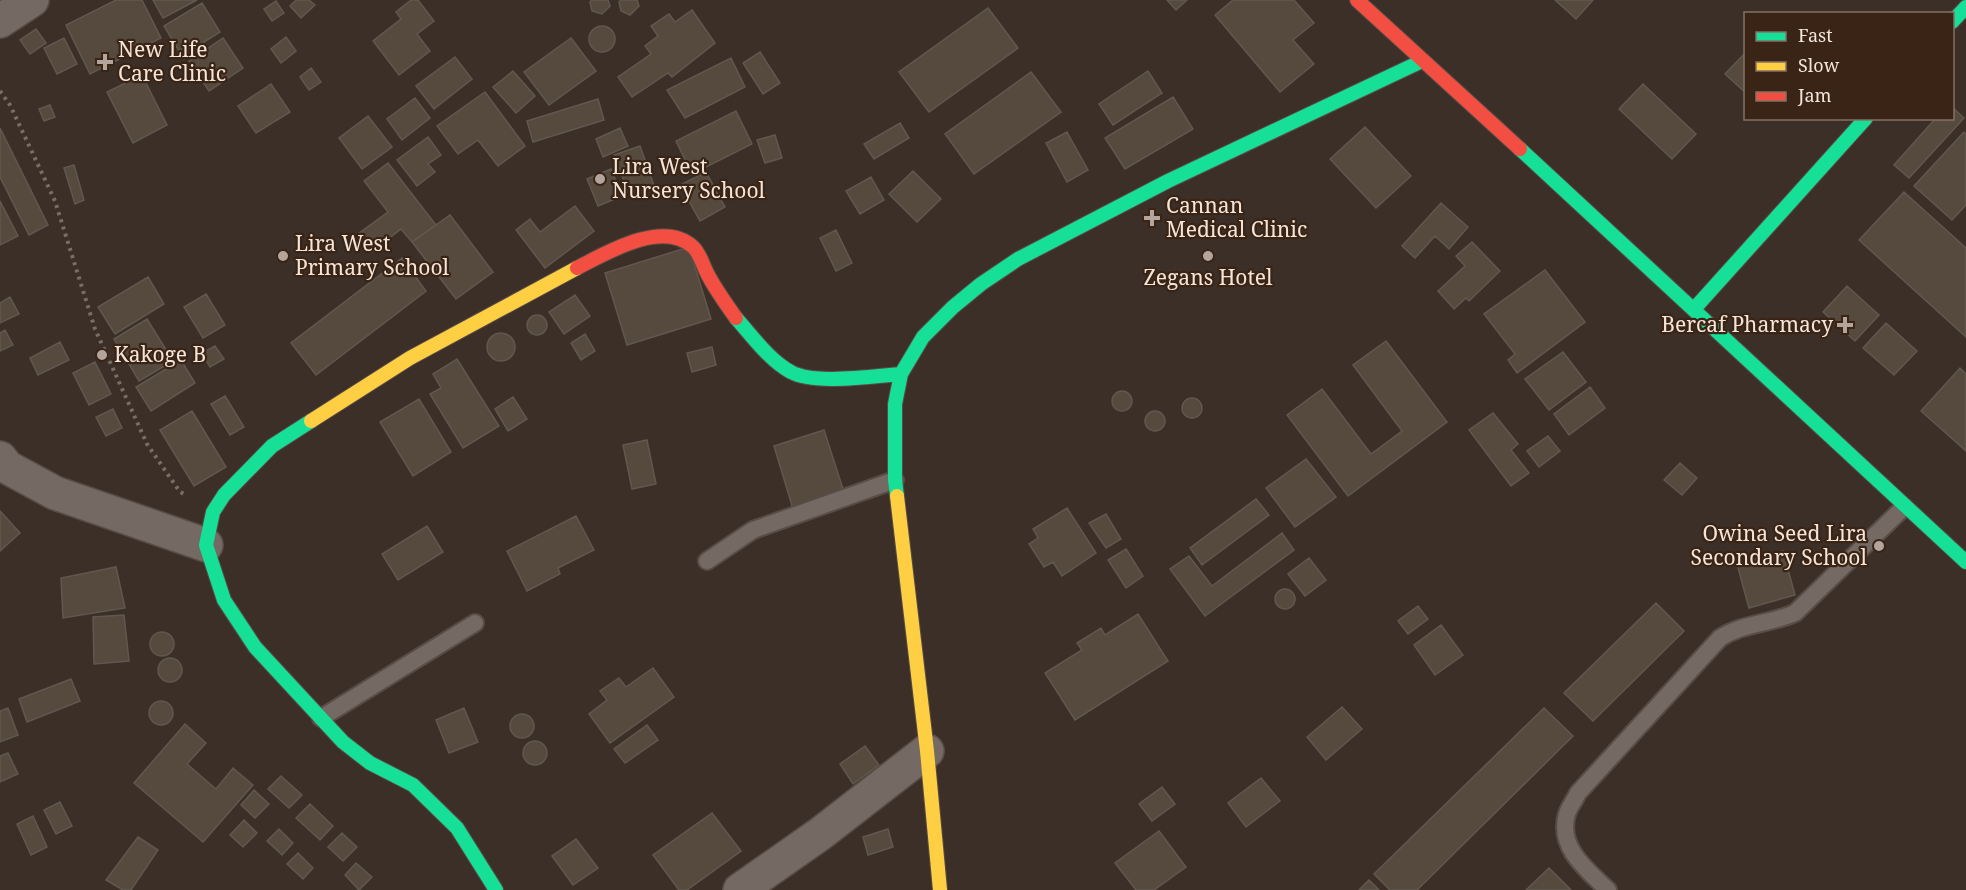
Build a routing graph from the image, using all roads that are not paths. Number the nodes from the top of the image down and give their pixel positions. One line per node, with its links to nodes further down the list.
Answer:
1 (32, 0): 4 (street)
2 (1357, 0): 6 (street)
3 (1966, 7): 5 (street)
4 (0, 21)
5 (1954, 21)
6 (1422, 61): 8 (street); 9 (street)
7 (1864, 120): 8 (street)
8 (1694, 309): 12 (street)
9 (901, 374): 11 (street); 13 (street)
10 (0, 458): 13 (street)
11 (895, 480): 14 (lane); 18 (street)
12 (1904, 507): 15 (street); 22 (lane)
13 (206, 545): 17 (street)
14 (707, 561)
15 (1966, 562)
16 (475, 623): 17 (lane)
17 (321, 718): 19 (street)
18 (927, 751): 20 (street); 21 (street)
19 (496, 890)
20 (740, 890)
21 (940, 890)
22 (1608, 890)

